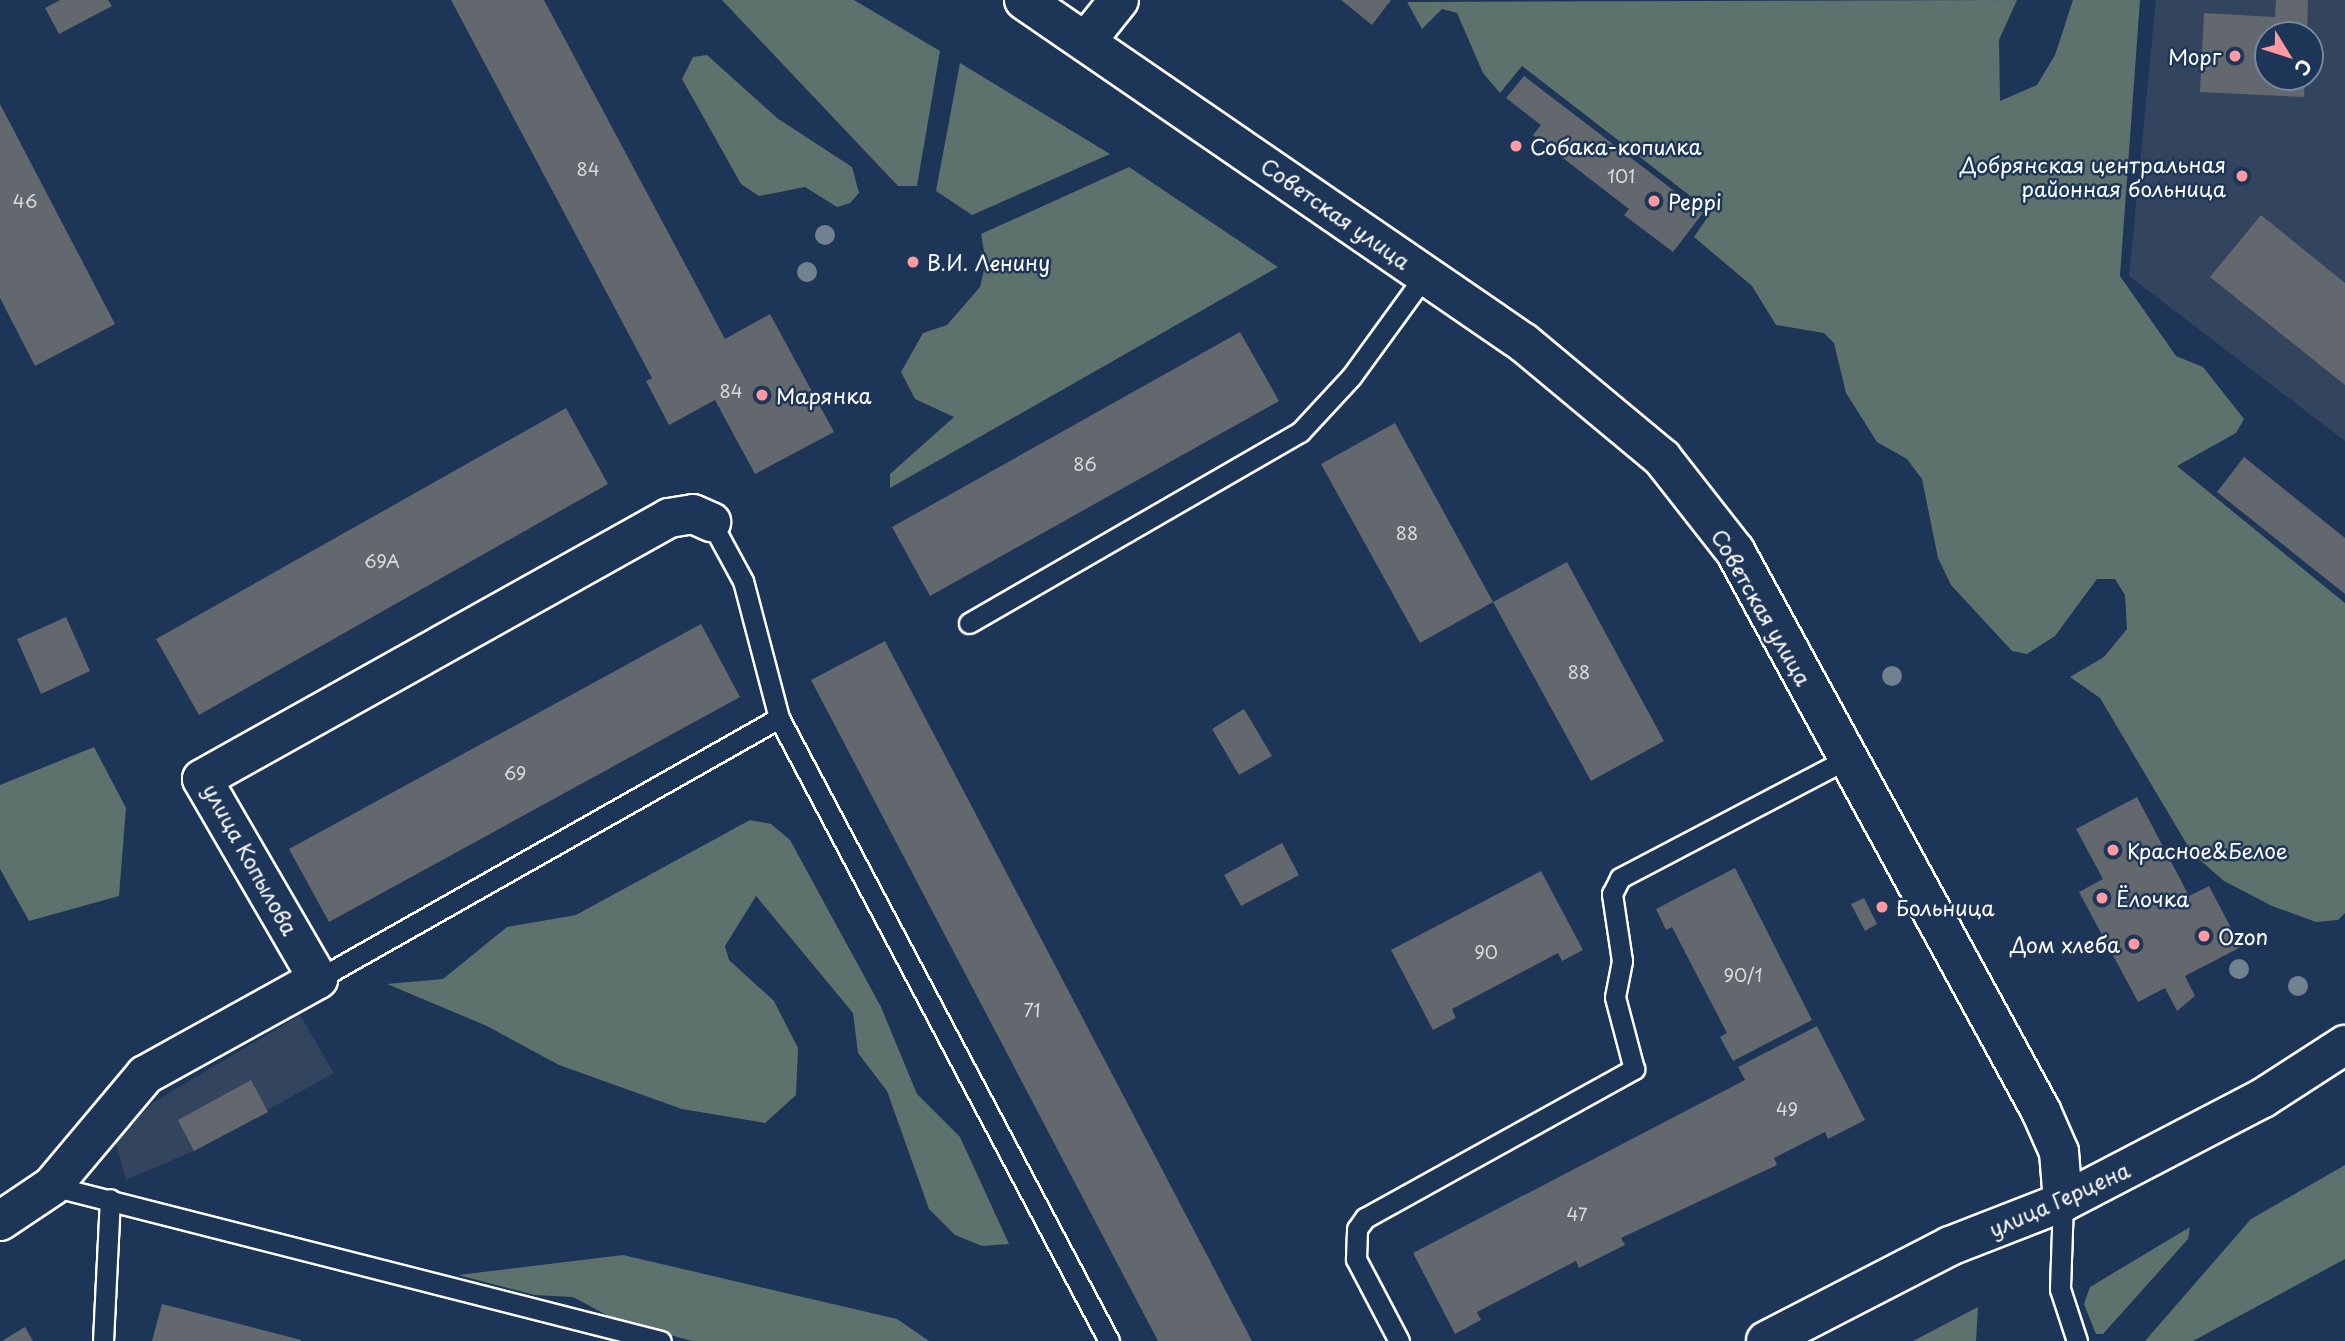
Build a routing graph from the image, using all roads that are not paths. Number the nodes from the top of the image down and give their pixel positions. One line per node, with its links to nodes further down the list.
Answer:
1 (1024, 0): 3 (street, Советская улица)
2 (1119, 0): 3 (street)
3 (1087, 40): 4 (street, Советская улица)
4 (1425, 275): 6 (lane); 8 (street, Советская улица)
5 (711, 522): 7 (lane); 9 (street, улица Копылова)
6 (968, 624)
7 (779, 718): 9 (lane); 17 (lane)
8 (1847, 759): 13 (street, Советская улица); 18 (lane)
9 (318, 979): 11 (street)
10 (2345, 1045): 13 (street, улица Герцена)
11 (52, 1186): 12 (lane); 14 (street)
12 (110, 1199): 15 (lane); 16 (lane)
13 (2063, 1202): 19 (street, улица Герцена); 20 (lane)
14 (0, 1221)
15 (103, 1341)
16 (662, 1341)
17 (1109, 1341)
18 (1399, 1341)
19 (1766, 1341)
20 (2077, 1341)

